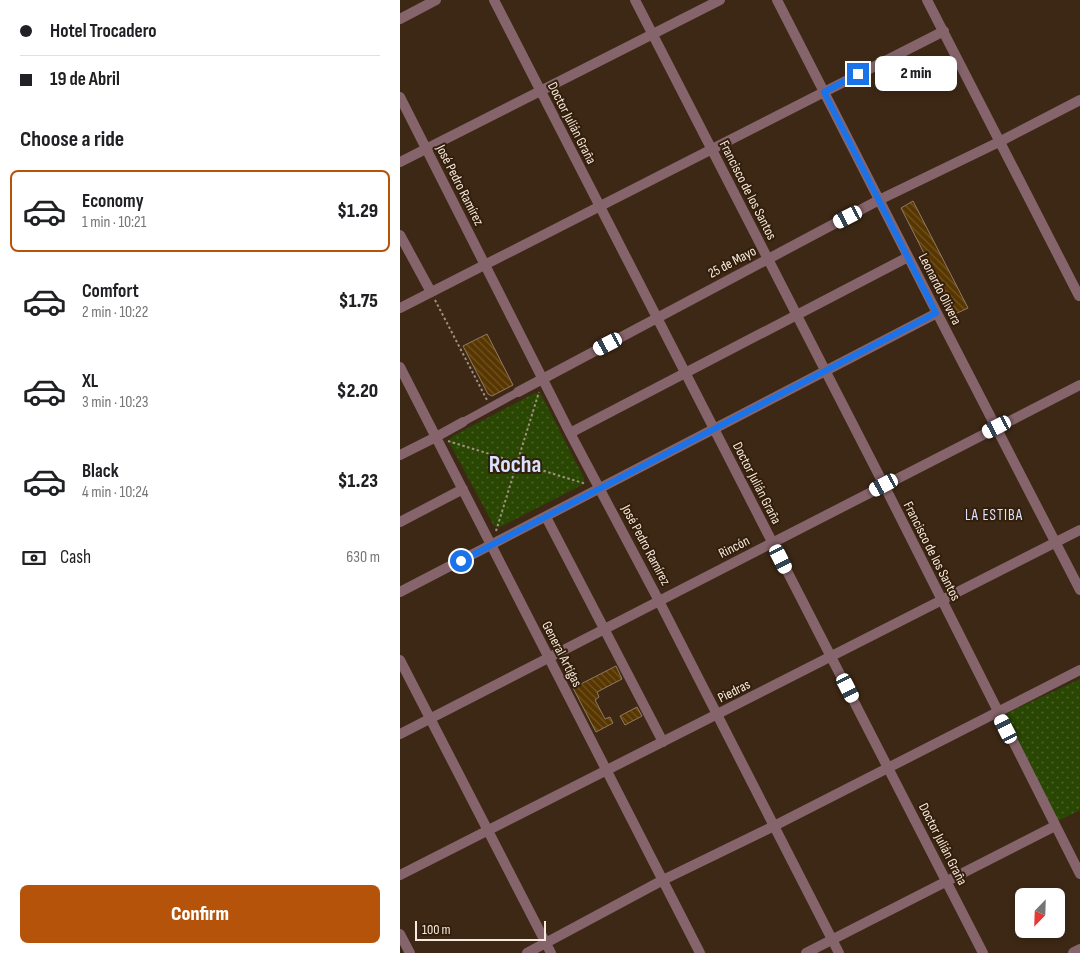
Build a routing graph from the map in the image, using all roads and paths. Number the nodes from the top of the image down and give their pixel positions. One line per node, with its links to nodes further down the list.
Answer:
1 (436, 0): 7 (street)
2 (494, 0): 10 (street, Doctor Julián Graña)
3 (634, 0): 9 (street, Francisco de los Santos)
4 (720, 0): 9 (street)
5 (777, 0): 11 (street, Leonardo Olivera)
6 (928, 0): 8 (street)
7 (400, 19)
8 (944, 31): 11 (street); 14 (street)
9 (652, 34): 10 (street); 16 (street, Francisco de los Santos)
10 (540, 91): 15 (street); 19 (street, Doctor Julián Graña)
11 (824, 92): 16 (street); 18 (street, Leonardo Olivera)
12 (400, 97): 15 (street, José Pedro Ramírez)
13 (1080, 100): 14 (street, 25 de Mayo)
14 (1001, 141): 18 (street, 25 de Mayo); 25 (street)
15 (426, 149): 17 (street); 23 (street, José Pedro Ramírez)
16 (711, 149): 19 (street); 22 (street, Francisco de los Santos)
17 (400, 162)
18 (879, 200): 21 (street, Leonardo Olivera); 22 (street, 25 de Mayo)
19 (600, 207): 23 (street); 29 (street, Doctor Julián Graña)
20 (400, 235): 24 (street)
21 (908, 257): 27 (street, Leonardo Olivera); 28 (street)
22 (768, 258): 28 (street, Francisco de los Santos); 29 (street, 25 de Mayo)
23 (486, 265): 24 (street); 33 (street, José Pedro Ramírez)
24 (431, 292): 26 (street); 36 (path)
25 (1079, 296)
26 (400, 308)
27 (936, 313): 31 (street); 38 (street, Leonardo Olivera)
28 (796, 315): 31 (street, Francisco de los Santos); 32 (street)
29 (657, 318): 32 (street, Doctor Julián Graña); 33 (street, 25 de Mayo)
30 (400, 367): 41 (street, General Artigas)
31 (826, 372): 39 (street); 44 (street, Francisco de los Santos)
32 (686, 373): 39 (street, Doctor Julián Graña); 40 (street)
33 (544, 378): 35 (street, 25 de Mayo); 40 (street, José Pedro Ramírez); 43 (path)
34 (1080, 385): 38 (street, Rincón)
35 (518, 392): 36 (street, 25 de Mayo)
36 (491, 407): 37 (street, 25 de Mayo)
37 (463, 422): 41 (street, 25 de Mayo)
38 (997, 427): 44 (street, Rincón); 51 (street, Leonardo Olivera)
39 (714, 430): 46 (street); 50 (street, Doctor Julián Graña)
40 (570, 433): 46 (street, José Pedro Ramírez)
41 (436, 437): 42 (street, 25 de Mayo); 43 (path); 45 (street, General Artigas)
42 (400, 454)
43 (517, 463): 46 (path); 52 (path)
44 (884, 485): 50 (street, Rincón); 56 (street, Francisco de los Santos)
45 (463, 489): 48 (street); 52 (street, General Artigas)
46 (600, 489): 47 (street); 55 (street, José Pedro Ramírez)
47 (546, 517): 52 (street); 57 (street)
48 (400, 522)
49 (1080, 530): 51 (street, Piedras)
50 (772, 542): 55 (street, Rincón); 58 (street, Doctor Julián Graña)
51 (1055, 543): 53 (street, Leonardo Olivera); 56 (street, Piedras)
52 (492, 545): 54 (street); 59 (street, General Artigas)
53 (1080, 590)
54 (400, 592)
55 (659, 601): 57 (street, Rincón); 63 (street, José Pedro Ramírez)
56 (942, 601): 58 (street, Piedras); 62 (street, Francisco de los Santos)
57 (605, 629): 59 (street, Rincón); 66 (street)
58 (831, 657): 63 (street, Piedras); 67 (street, Doctor Julián Graña)
59 (549, 658): 64 (street, Rincón); 68 (street, General Artigas)
60 (400, 660): 64 (street)
61 (1080, 670): 62 (street)
62 (998, 713): 67 (street); 70 (street, Francisco de los Santos)
63 (718, 715): 66 (street, Piedras); 69 (street, José Pedro Ramírez)
64 (430, 719): 65 (street, Rincón); 71 (street)
65 (400, 734)
66 (663, 742): 68 (street, Piedras)
67 (888, 768): 69 (street); 75 (street, Doctor Julián Graña)
68 (606, 771): 71 (street, Piedras); 74 (street, General Artigas)
69 (774, 826): 74 (street); 77 (street, José Pedro Ramírez)
70 (1055, 826): 72 (street, Francisco de los Santos); 75 (street)
71 (488, 832): 73 (street, Piedras); 78 (street)
72 (1080, 874)
73 (400, 876)
74 (663, 880): 78 (street); 82 (street, General Artigas)
75 (947, 881): 77 (street); 85 (street, Doctor Julián Graña)
76 (400, 934): 80 (street)
77 (832, 940): 83 (street); 84 (street, José Pedro Ramírez)
78 (548, 948): 81 (street)
79 (1080, 950): 86 (street)
80 (410, 953)
81 (527, 953)
82 (700, 953)
83 (806, 953)
84 (839, 953)
85 (983, 953)
86 (1074, 953)

